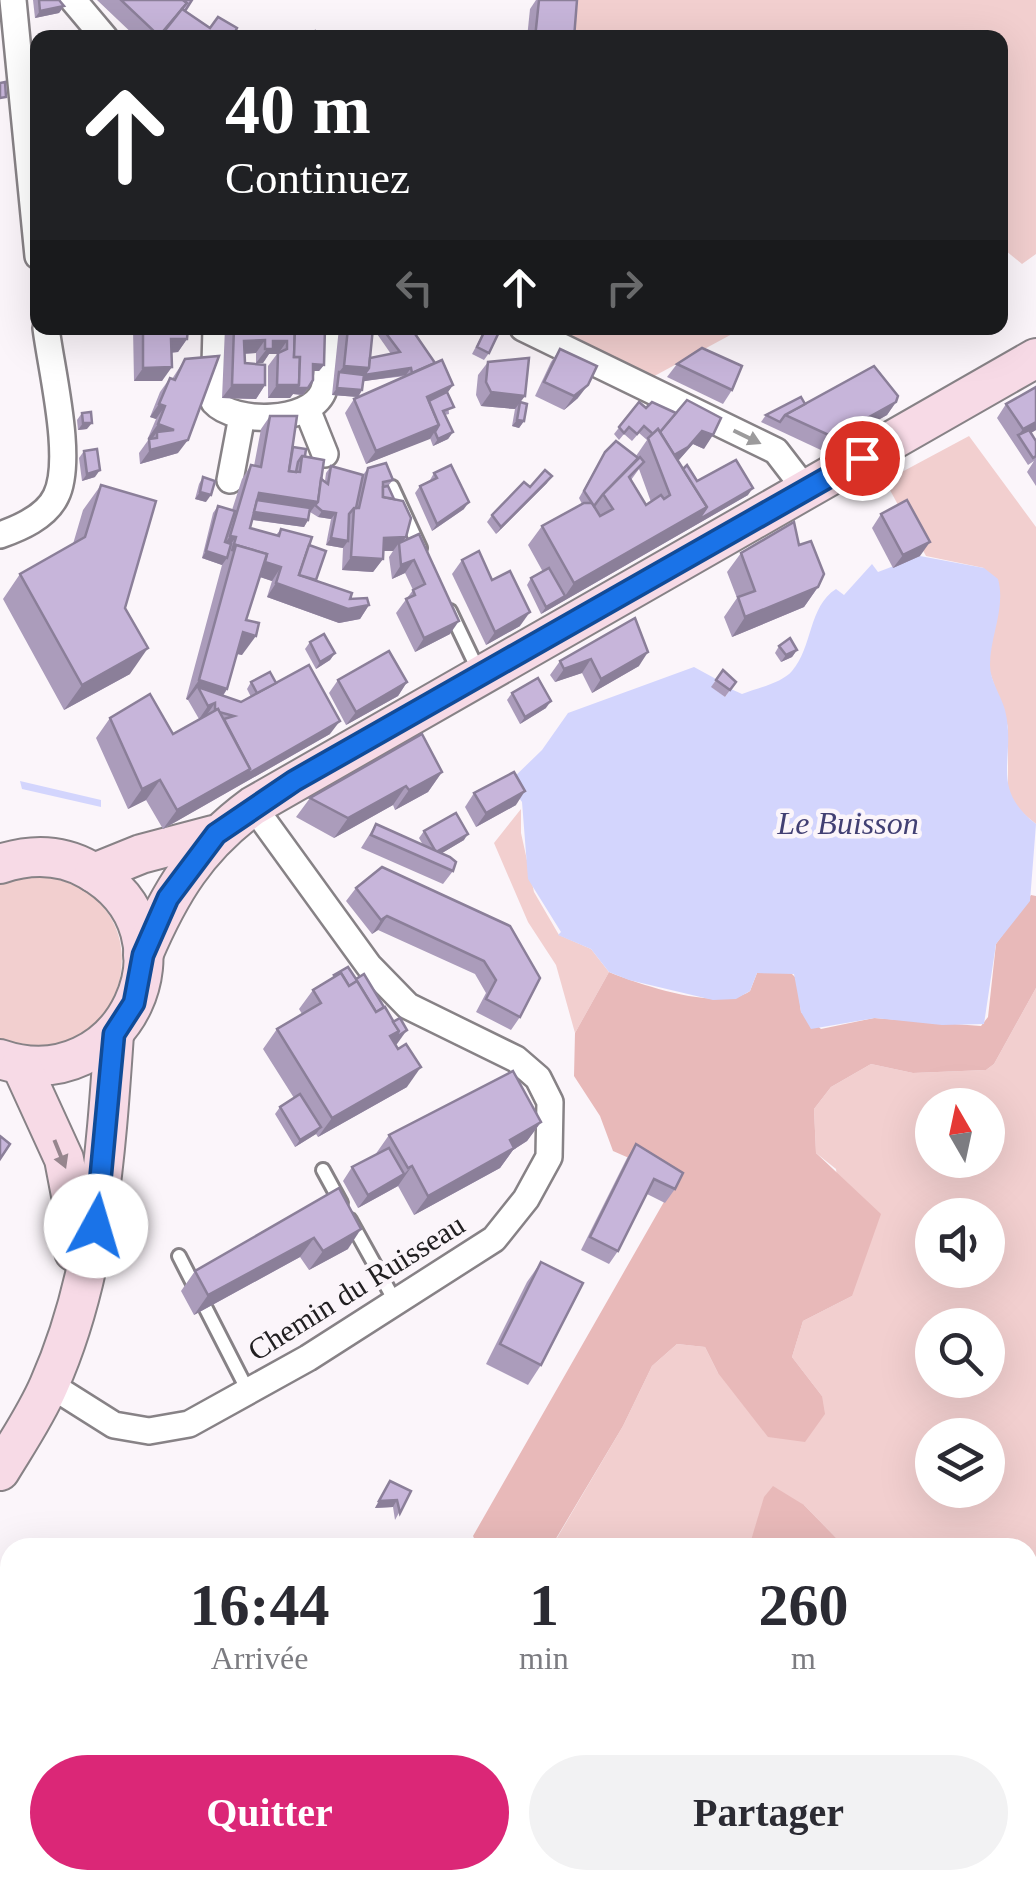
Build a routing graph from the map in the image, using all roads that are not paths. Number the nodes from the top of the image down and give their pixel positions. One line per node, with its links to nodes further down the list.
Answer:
1 (12, 0): 4 (street)
2 (73, 0): 3 (street)
3 (98, 30)
4 (30, 177)
5 (47, 335): 16 (street)
6 (216, 335): 11 (street)
7 (329, 335): 10 (street)
8 (537, 335): 15 (street, one-way to 15)
9 (1036, 358): 15 (main road)
10 (307, 409): 11 (street); 12 (street)
11 (242, 416): 13 (street)
12 (325, 454)
13 (230, 480)
14 (392, 487): 17 (lane)
15 (806, 490): 19 (main road)
16 (0, 535)
17 (424, 556)
18 (440, 590): 19 (lane)
19 (481, 675): 20 (main road)
20 (253, 806): 21 (main road); 29 (street, Chemin du Ruisseau)
21 (216, 834): 23 (main road); 24 (main road)
22 (3, 856): 23 (main road)
23 (94, 872): 24 (main road)
24 (143, 955): 25 (main road)
25 (114, 1034): 26 (main road); 30 (main road)
26 (10, 1062): 30 (main road, one-way to 30)
27 (323, 1170): 29 (lane)
28 (179, 1256): 32 (lane)
29 (396, 1304): 32 (street, Chemin du Ruisseau)
30 (74, 1314): 31 (main road)
31 (50, 1384): 32 (street, Chemin du Ruisseau); 33 (main road)
32 (248, 1390)
33 (0, 1471)

